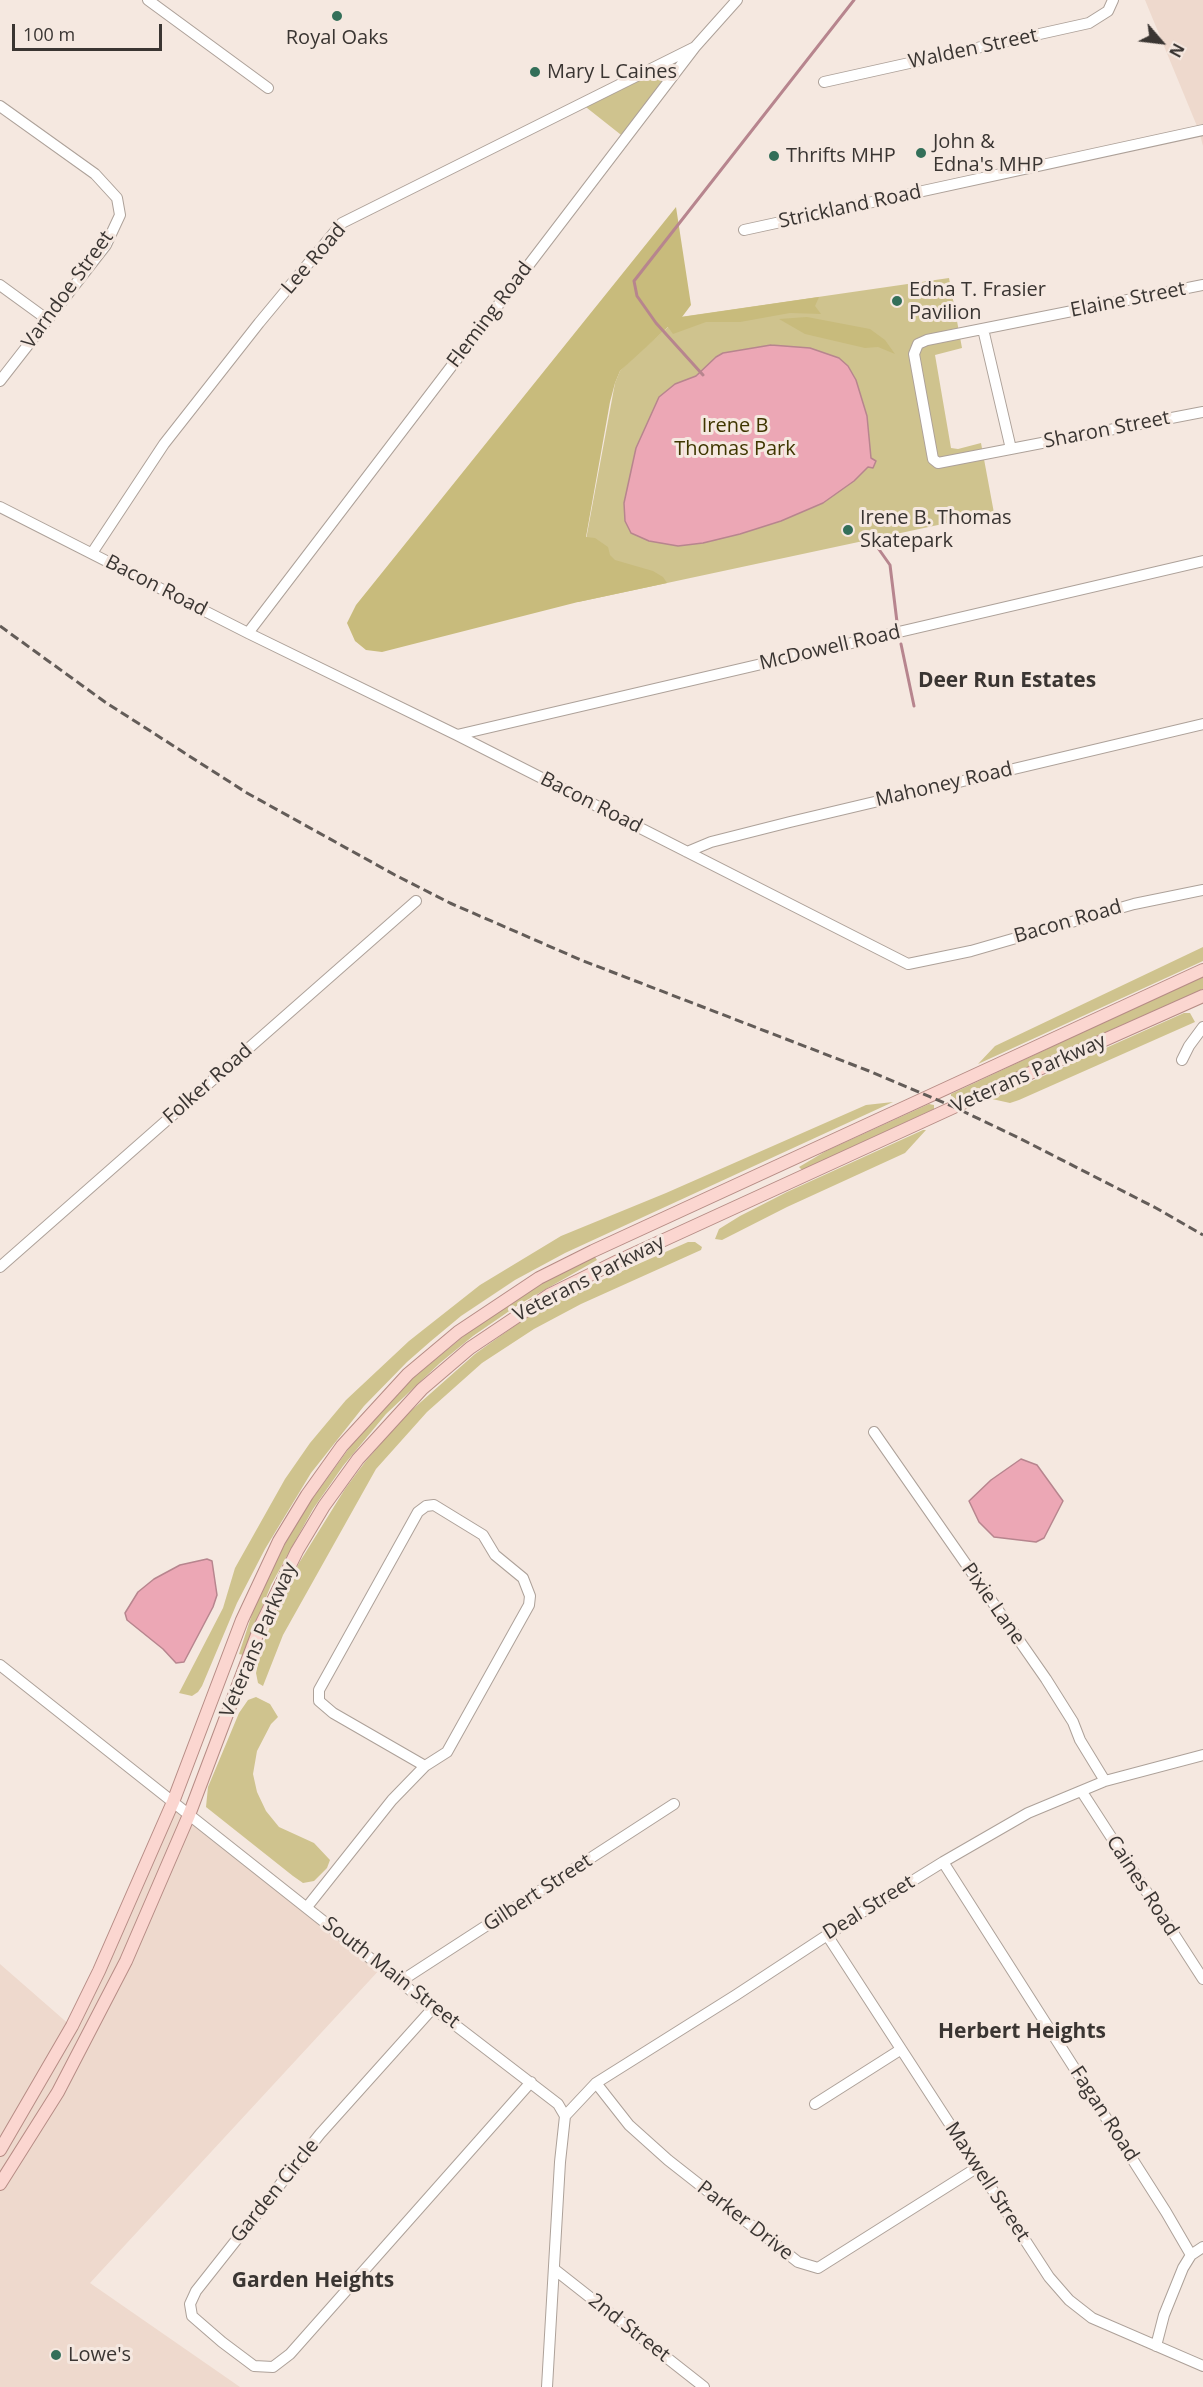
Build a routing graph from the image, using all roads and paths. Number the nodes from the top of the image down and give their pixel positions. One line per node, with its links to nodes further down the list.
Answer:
1 (148, 0): 6 (street)
2 (737, 0): 4 (street, Fleming Road)
3 (1113, 0): 5 (street, Walden Street)
4 (695, 47): 18 (street, Lee Road); 20 (street, Fleming Road)
5 (824, 82)
6 (268, 88)
7 (0, 106): 12 (street, Varndoe Street)
8 (1203, 130): 9 (street, Strickland Road)
9 (744, 230)
10 (0, 285): 12 (street)
11 (1203, 285): 13 (street, Elaine Street)
12 (48, 320): 14 (street, Varndoe Street)
13 (983, 329): 16 (street); 16 (street, Elaine Street)
14 (0, 381)
15 (1203, 412): 16 (street, Sharon Street)
16 (1011, 449)
17 (0, 507): 18 (street, Bacon Road)
18 (92, 553): 20 (street, Bacon Road)
19 (1203, 561): 22 (street, McDowell Road)
20 (248, 633): 22 (street, Bacon Road)
21 (1203, 724): 23 (street, Mahoney Road)
22 (457, 735): 23 (street, Bacon Road)
23 (687, 852): 24 (street, Bacon Road)
24 (1203, 890)
25 (416, 902): 30 (street, Folker Road)
26 (1203, 970): 37 (main road, Veterans Parkway)
27 (1203, 996): 39 (main road, Veterans Parkway)
28 (1203, 1028): 29 (street)
29 (1182, 1060)
30 (0, 1267)
31 (874, 1432): 35 (street, Pixie Lane)
32 (0, 1665): 37 (street, South Main Street)
33 (1203, 1755): 35 (street, Deal Street)
34 (425, 1766): 34 (street); 41 (street)
35 (1105, 1781): 36 (street, Deal Street)
36 (1082, 1792): 40 (street, Deal Street); 43 (street, Caines Road)
37 (172, 1802): 39 (street, South Main Street); 51 (main road, Veterans Parkway)
38 (674, 1804): 44 (street, Gilbert Street)
39 (189, 1815): 41 (street, South Main Street); 53 (main road, Veterans Parkway)
40 (943, 1862): 42 (street, Deal Street); 55 (street, Fagan Road)
41 (307, 1907): 44 (street, South Main Street)
42 (827, 1935): 46 (street, Maxwell Street); 48 (street, Deal Street)
43 (1203, 1979)
44 (401, 1982): 45 (street, South Main Street)
45 (433, 2008): 47 (street, South Main Street); 47 (street, Garden Circle)
46 (900, 2050): 49 (street); 52 (street, Maxwell Street)
47 (531, 2082): 50 (street, South Main Street)
48 (596, 2083): 50 (street, Deal Street); 52 (street, Parker Drive)
49 (815, 2104)
50 (565, 2116): 56 (street)
51 (0, 2150)
52 (978, 2167): 57 (street, Maxwell Street)
53 (0, 2184)
54 (1203, 2247): 55 (street)
55 (1191, 2255): 57 (street)
56 (554, 2270): 59 (street); 60 (street, 2nd Street)
57 (1156, 2346): 58 (street, Maxwell Street)
58 (1203, 2366)
59 (547, 2387)
60 (704, 2387)

